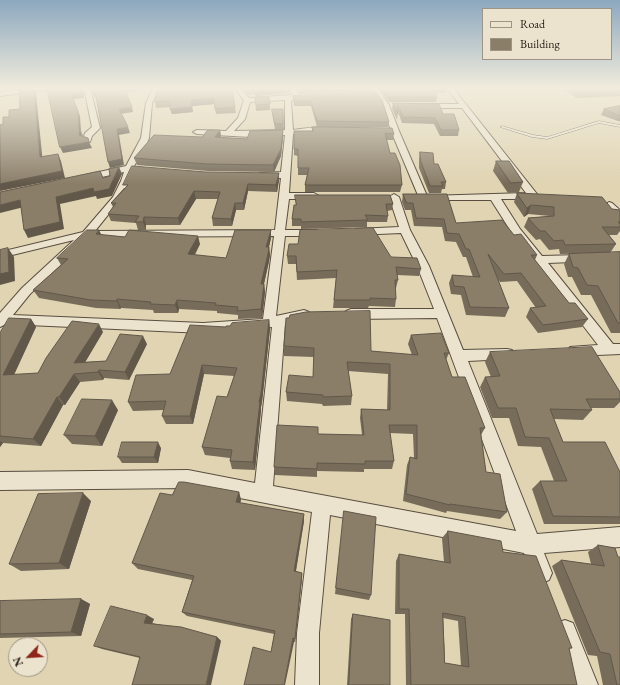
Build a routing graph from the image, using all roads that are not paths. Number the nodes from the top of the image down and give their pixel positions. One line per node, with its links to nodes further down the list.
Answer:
1 (94, 120): 13 (street)
2 (147, 120): 14 (street)
3 (240, 120): 11 (street)
4 (289, 120): 12 (street)
5 (391, 120): 20 (street)
6 (475, 120): 21 (street)
7 (620, 126): 8 (lane)
8 (502, 127)
9 (339, 130): 12 (street)
10 (197, 132): 11 (street)
11 (229, 132): 12 (street)
12 (289, 133): 15 (street)
13 (87, 140)
14 (134, 168): 17 (street); 27 (street)
15 (286, 175): 16 (street); 18 (street)
16 (250, 177)
17 (72, 181)
18 (284, 196): 19 (street); 28 (street)
19 (324, 196)
20 (423, 198): 21 (street); 24 (street)
21 (495, 198): 31 (street)
22 (609, 205): 23 (street)
23 (620, 216)
24 (405, 230): 25 (street); 32 (street)
25 (342, 232)
26 (327, 233): 28 (street)
27 (87, 234): 28 (street); 29 (street); 35 (street)
28 (280, 234): 36 (street)
29 (0, 255)
30 (620, 256): 31 (street)
31 (539, 260): 37 (street)
32 (442, 313): 34 (street); 40 (street)
33 (316, 314): 36 (street)
34 (340, 314)
35 (2, 320): 36 (street)
36 (274, 321): 42 (street)
37 (614, 349): 38 (street)
38 (561, 352)
39 (522, 353): 40 (street)
40 (459, 356): 45 (street)
41 (0, 481): 42 (street)
42 (263, 494): 43 (street)
43 (322, 504): 45 (street); 48 (street)
44 (620, 537): 45 (street)
45 (531, 544): 46 (street)
46 (548, 588)
47 (557, 610): 49 (street)
48 (308, 685)
49 (586, 685)

